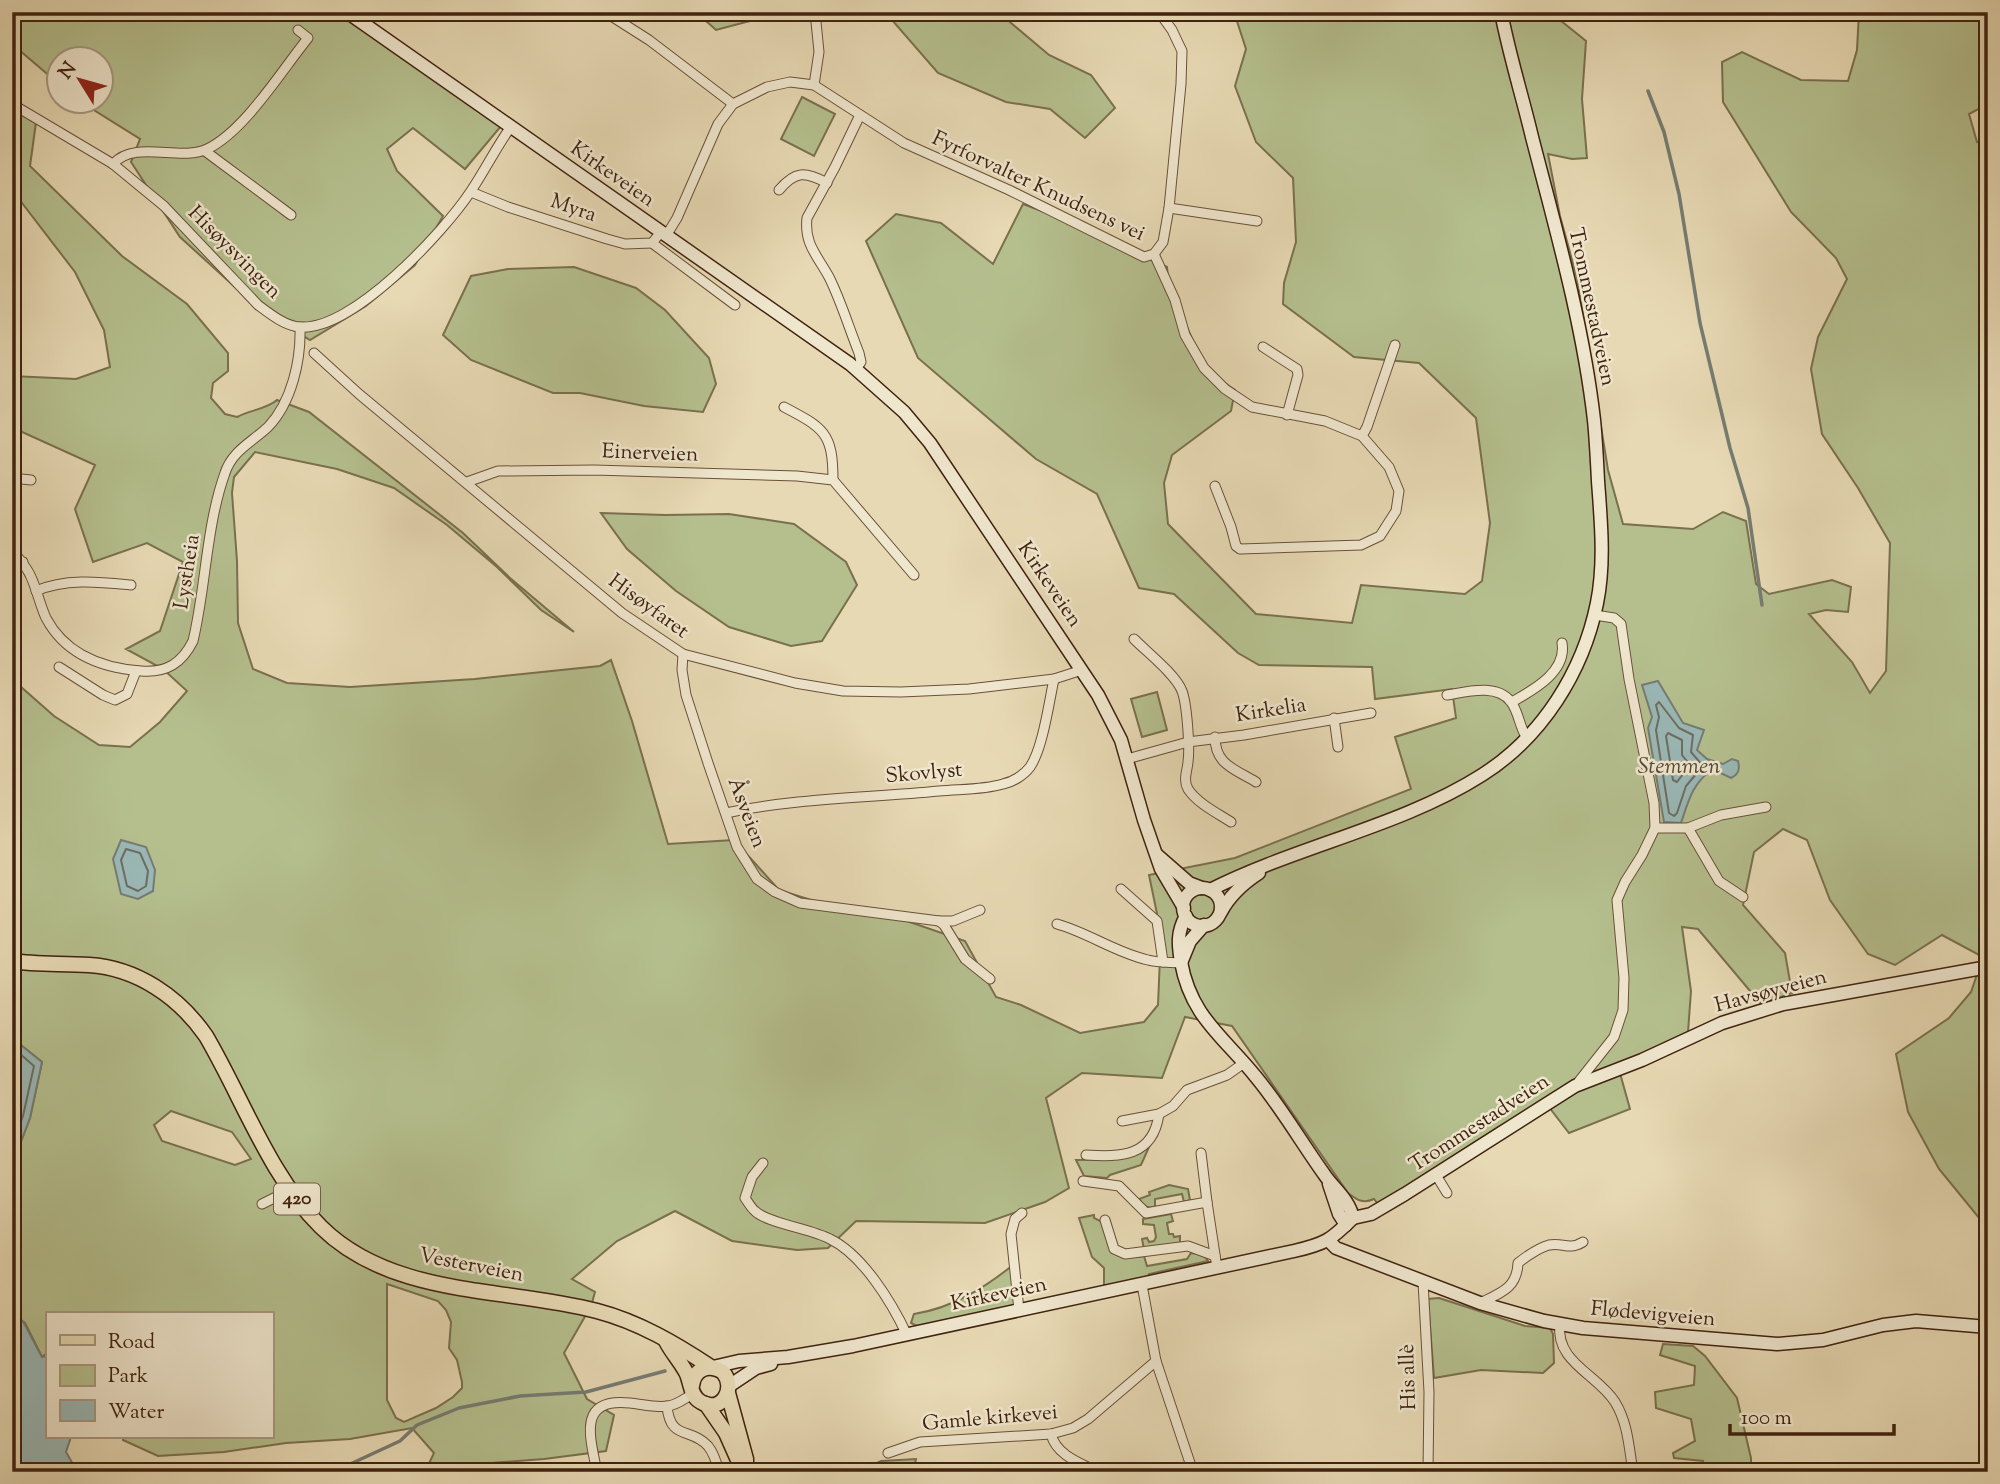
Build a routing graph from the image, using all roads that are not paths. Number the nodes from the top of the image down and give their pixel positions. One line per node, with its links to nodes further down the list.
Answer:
1 (347, 12): 11 (main road, Kirkeveien)
2 (606, 12): 9 (street)
3 (815, 12): 7 (street)
4 (1159, 12): 17 (street)
5 (1501, 12): 43 (main road, Trommestadveien)
6 (298, 30): 12 (street)
7 (814, 85): 9 (street); 10 (street, Fyrforvalter Knudsens vei)
8 (12, 104): 13 (street, Hisøysvingen)
9 (733, 104): 20 (street)
10 (860, 115): 14 (street); 22 (street, Fyrforvalter Knudsens vei)
11 (510, 128): 16 (street); 20 (main road, Kirkeveien)
12 (205, 151): 13 (street); 18 (street)
13 (113, 164): 24 (street, Hisøysvingen)
14 (827, 183): 15 (street); 28 (street)
15 (779, 190)
16 (471, 192): 21 (street, Myra); 24 (street)
17 (1168, 208): 19 (street); 22 (street)
18 (291, 215)
19 (1257, 221)
20 (664, 234): 21 (street); 28 (main road, Kirkeveien)
21 (652, 243): 23 (street)
22 (1154, 254): 30 (street, Fyrforvalter Knudsens vei)
23 (735, 305)
24 (300, 327): 49 (street, Lystheia)
25 (1395, 345): 31 (street)
26 (1263, 347): 30 (street)
27 (314, 354): 35 (street, Hisøyfaret)
28 (856, 369): 48 (main road, Kirkeveien)
29 (784, 407): 34 (street)
30 (1287, 415): 31 (street, Fyrforvalter Knudsens vei)
31 (1362, 436): 36 (street, Fyrforvalter Knudsens vei)
32 (12, 478): 33 (street)
33 (31, 480)
34 (834, 480): 35 (street, Einerveien); 40 (street)
35 (467, 482): 46 (street, Hisøyfaret)
36 (1215, 486)
37 (12, 550): 38 (street, Lystheia)
38 (23, 562): 39 (street); 42 (street, Lystheia)
39 (12, 567)
40 (914, 575)
41 (131, 585): 42 (street)
42 (36, 591): 49 (street, Lystheia)
43 (1594, 615): 56 (main road, Trommestadveien); 64 (street)
44 (1134, 639): 57 (street)
45 (1562, 643): 52 (street)
46 (683, 654): 50 (street, Hisøyfaret); 62 (street, Åsveien)
47 (59, 667): 49 (street)
48 (1082, 670): 50 (street, Hisøyfaret); 59 (main road, Kirkeveien)
49 (136, 671)
50 (1054, 679): 62 (street, Skovlyst)
51 (1447, 695): 52 (street)
52 (1512, 702): 56 (street)
53 (1371, 713): 54 (street, Kirkelia)
54 (1334, 718): 55 (street, Kirkelia); 58 (street, Kirkelia)
55 (1214, 737): 57 (street, Kirkelia); 60 (street, Kirkelia)
56 (1527, 738): 67 (main road, Trommestadveien)
57 (1188, 742): 59 (street, Kirkelia); 63 (street)
58 (1338, 747)
59 (1127, 759): 66 (main road, Kirkeveien)
60 (1256, 782)
61 (1766, 807): 65 (street)
62 (726, 813): 74 (street, Åsveien)
63 (1231, 822)
64 (1655, 828): 65 (street); 83 (street, Trommestadveien)
65 (1688, 828): 70 (street)
66 (1157, 855): 69 (main road, Kirkeveien); 72 (main road, Kirkeveien)
67 (1283, 858): 69 (main road, Trommestadveien); 73 (main road, Trommestadveien)
68 (1121, 888): 78 (street)
69 (1206, 889): 72 (main road); 73 (main road)
70 (1742, 897)
71 (980, 910): 74 (street, Åsveien)
72 (1185, 912): 76 (main road); 79 (main road)
73 (1220, 913): 76 (main road)
74 (939, 921): 81 (street)
75 (1057, 924): 78 (street)
76 (1204, 925): 79 (main road)
77 (12, 961): 91 (main road, Vesterveien / 420)
78 (1163, 962): 79 (street)
79 (1181, 963): 82 (main road)
80 (1988, 967): 83 (main road, Havsøyveien)
81 (990, 979)
82 (1244, 1063): 84 (street); 97 (main road)
83 (1575, 1086): 89 (main road, Trommestadveien)
84 (1159, 1114): 85 (street); 87 (street)
85 (1122, 1121)
86 (1201, 1153): 93 (street)
87 (1086, 1155)
88 (762, 1163): 107 (street)
89 (1436, 1175): 92 (street); 97 (main road, Trommestadveien)
90 (1083, 1181): 93 (street)
91 (290, 1190): 94 (street); 108 (main road, Vesterveien / 420)
92 (1447, 1193)
93 (1208, 1202): 100 (street)
94 (262, 1204)
95 (1022, 1213): 104 (street)
96 (1105, 1220): 100 (street, Kirkeveien)
97 (1350, 1221): 98 (main road, Kirkeveien)
98 (1329, 1241): 100 (main road, Kirkeveien); 101 (main road, Flødevigveien)
99 (1583, 1242): 103 (street)
100 (1216, 1262): 102 (main road, Kirkeveien)
101 (1423, 1282): 103 (main road, Flødevigveien); 118 (street, His allè)
102 (1142, 1284): 104 (main road, Kirkeveien); 110 (street)
103 (1480, 1303): 105 (main road, Flødevigveien)
104 (1019, 1310): 107 (main road, Kirkeveien)
105 (1560, 1324): 106 (main road, Flødevigveien); 126 (street)
106 (1988, 1327)
107 (907, 1335): 109 (main road, Kirkeveien)
108 (666, 1341): 111 (main road, Vesterveien / 420); 113 (main road, Vesterveien / 420)
109 (788, 1357): 111 (main road, Kirkeveien); 112 (main road, Kirkeveien)
110 (1156, 1361): 116 (street, Gamle kirkevei); 123 (street)
111 (712, 1367): 112 (main road, 420); 113 (main road)
112 (729, 1389): 114 (main road); 121 (main road, 420)
113 (692, 1390): 114 (main road, 420); 115 (street)
114 (706, 1404): 121 (main road, 420)
115 (667, 1406): 119 (street); 120 (street)
116 (1051, 1434): 117 (street, Gamle kirkevei); 122 (street)
117 (888, 1453)
118 (1428, 1458): 124 (street); 125 (street, His allè)
119 (597, 1472)
120 (719, 1472)
121 (745, 1472)
122 (1098, 1472)
123 (1193, 1472)
124 (1419, 1472)
125 (1428, 1472)
126 (1633, 1472)

